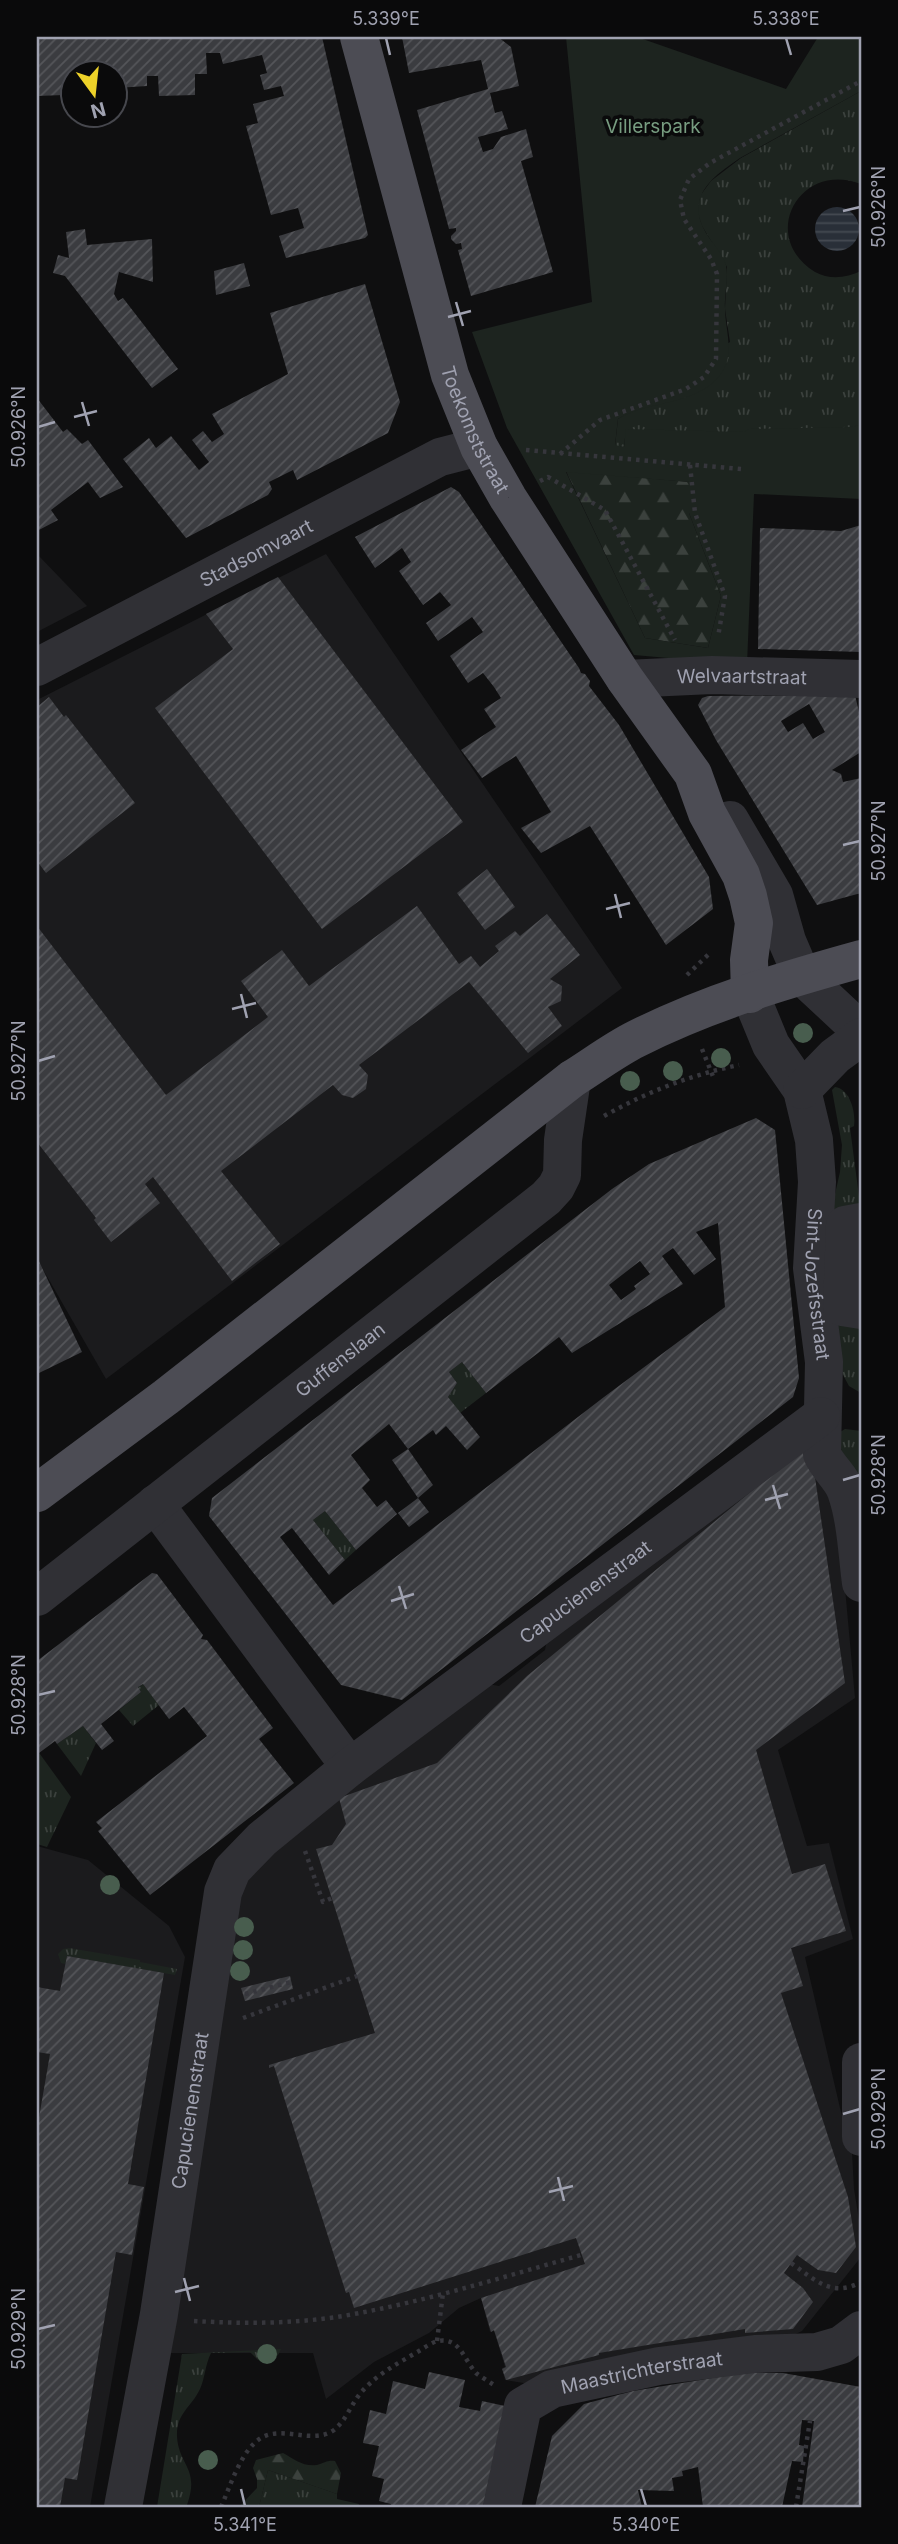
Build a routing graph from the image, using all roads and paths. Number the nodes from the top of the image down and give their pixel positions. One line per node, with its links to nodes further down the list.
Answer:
1 (359, 37): 3 (main road, Toekomststraat)
2 (861, 81): 4 (path)
3 (478, 447): 4 (path); 8 (street, Stadsomvaart); 10 (main road, Toekomststraat)
4 (560, 454): 5 (path)
5 (690, 465): 6 (path); 9 (path)
6 (741, 470)
7 (548, 477): 9 (path)
8 (37, 667)
9 (703, 675): 10 (street, Welvaartstraat); 11 (street, Welvaartstraat)
10 (625, 679): 12 (main road, Toekomststraat)
11 (861, 679)
12 (692, 774): 14 (street, Toekomststraat); 15 (main road, Toekomststraat)
13 (861, 959): 14 (main road)
14 (802, 975): 15 (main road); 16 (street)
15 (750, 994): 19 (street, Sint-Jozefsstraat); 20 (main road)
16 (861, 1031)
17 (861, 1037): 19 (street)
18 (711, 1071): 19 (path); 21 (path); 22 (path)
19 (791, 1075): 25 (street, Sint-Jozefsstraat)
20 (572, 1079): 22 (street, Guffenslaan); 26 (main road)
21 (714, 1079)
22 (563, 1140): 27 (street, Guffenslaan)
23 (861, 1222): 24 (street)
24 (861, 1310)
25 (821, 1416): 28 (street, Sint-Jozefsstraat); 30 (street, Capucienenstraat)
26 (37, 1493)
27 (155, 1504): 29 (street, Guffenslaan); 30 (street)
28 (861, 1583)
29 (37, 1597)
30 (350, 1768): 43 (street, Capucienenstraat)
31 (302, 1841): 32 (path)
32 (332, 1898)
33 (357, 1976): 36 (path)
34 (291, 1982): 35 (path)
35 (256, 1991)
36 (235, 2021)
37 (861, 2063): 38 (street)
38 (861, 2137)
39 (581, 2255): 42 (path)
40 (791, 2263): 41 (path)
41 (861, 2282)
42 (443, 2293): 43 (path); 45 (path)
43 (159, 2314): 48 (street, Capucienenstraat)
44 (861, 2329): 46 (street, Maastrichterstraat)
45 (437, 2341): 46 (path); 49 (path)
46 (523, 2406): 50 (street)
47 (810, 2421): 51 (path)
48 (123, 2507)
49 (221, 2507)
50 (502, 2507)
51 (796, 2507)

